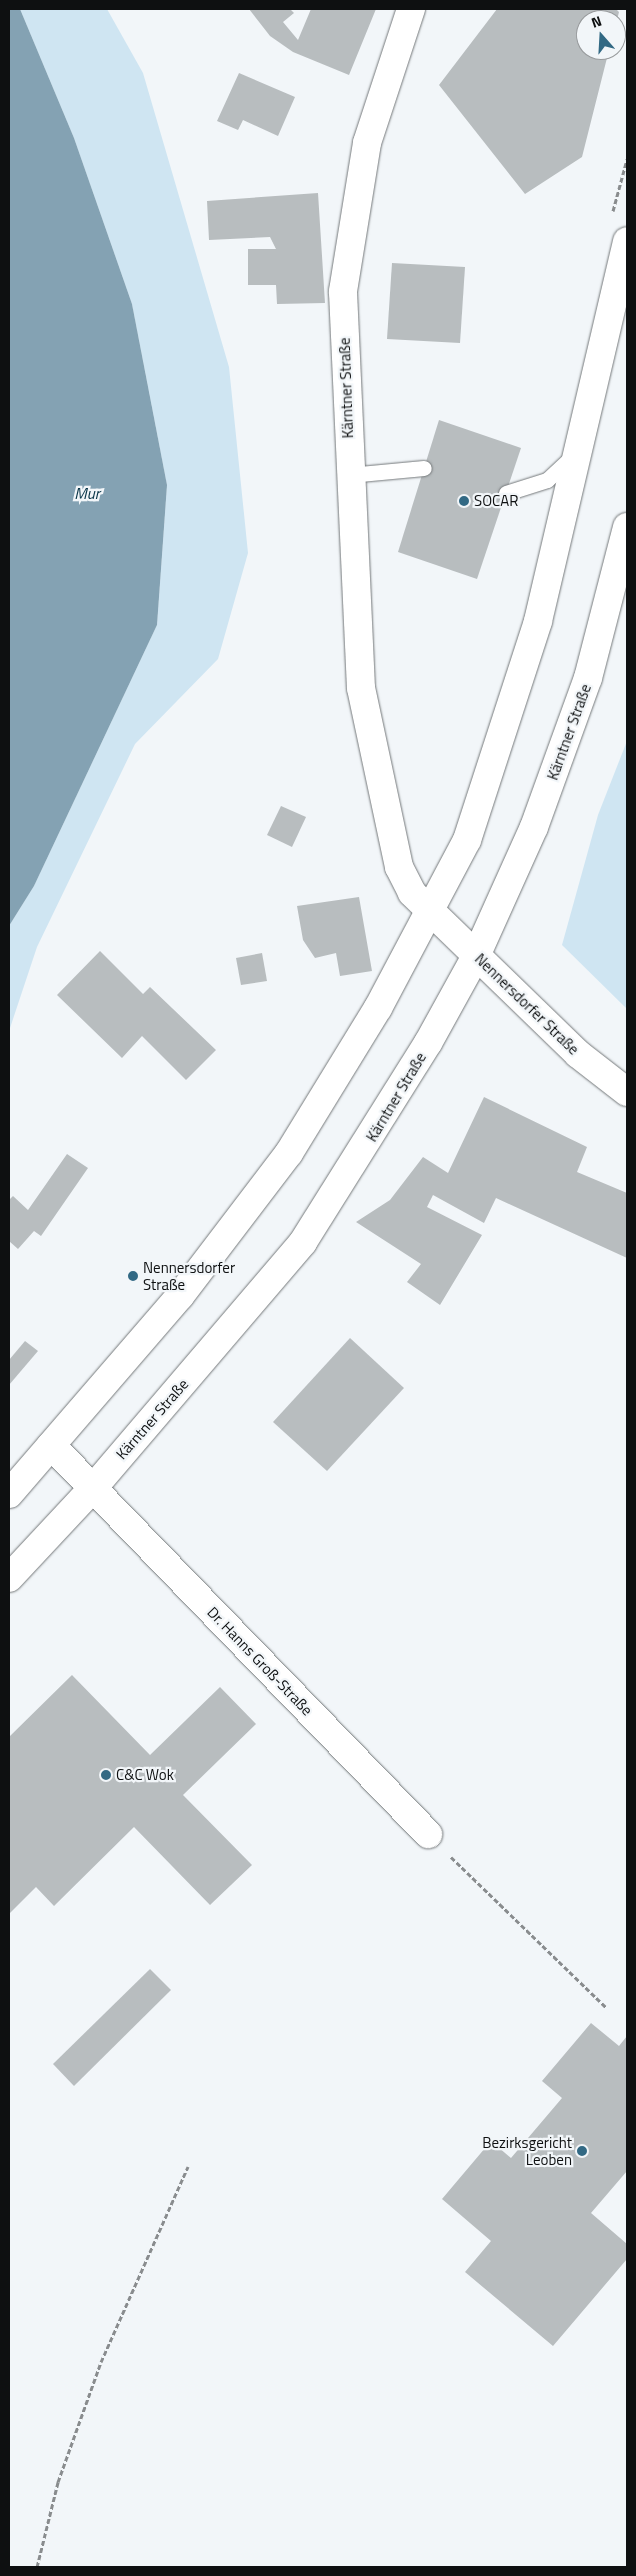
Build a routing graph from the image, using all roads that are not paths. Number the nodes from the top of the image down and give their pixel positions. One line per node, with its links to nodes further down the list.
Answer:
1 (412, 9): 5 (main road, Kärntner Straße)
2 (627, 242): 3 (main road)
3 (578, 451): 6 (lane); 8 (main road)
4 (424, 468): 5 (lane)
5 (349, 475): 8 (main road, Kärntner Straße)
6 (506, 492)
7 (627, 527): 9 (main road, Kärntner Straße)
8 (430, 912): 9 (main road, Nennersdorfer Straße); 11 (main road)
9 (476, 956): 10 (main road, Nennersdorfer Straße); 12 (main road, Kärntner Straße)
10 (627, 1092)
11 (52, 1445): 12 (main road, Dr. Hanns Groß-Straße); 13 (main road)
12 (94, 1487): 14 (main road, Kärntner Straße); 15 (main road, Dr. Hanns Groß-Straße)
13 (9, 1494)
14 (9, 1578)
15 (428, 1834)

